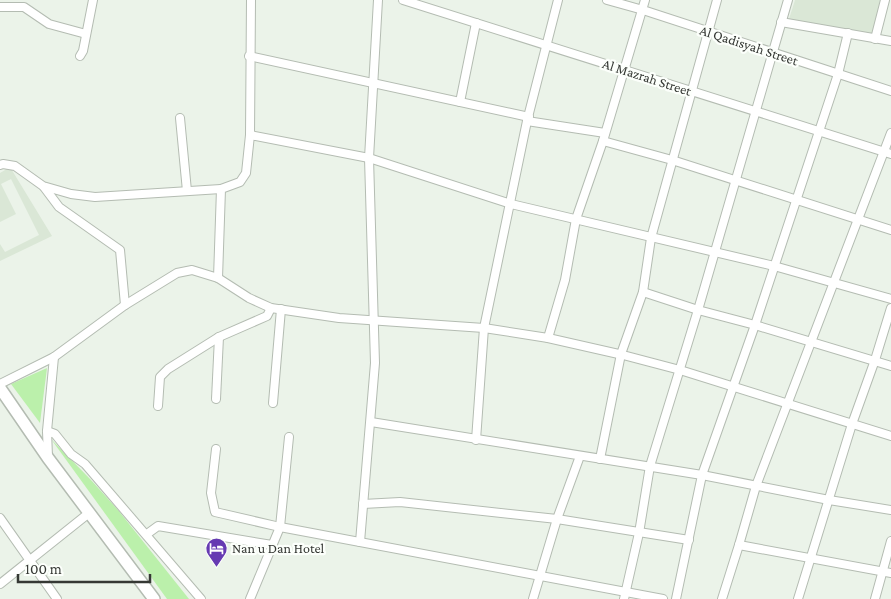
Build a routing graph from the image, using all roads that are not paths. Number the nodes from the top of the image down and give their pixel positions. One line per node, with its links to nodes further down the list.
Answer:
1 (93, 0): 16 (street)
2 (250, 0): 23 (street)
3 (378, 0): 26 (street)
4 (403, 0): 14 (street, Al Mazrah Street)
5 (558, 0): 20 (street)
6 (607, 0): 12 (street, Al Qadisyah Street)
7 (645, 0): 12 (street)
8 (717, 0): 15 (street)
9 (788, 0): 13 (street)
10 (885, 0): 18 (street)
11 (0, 7): 16 (street)
12 (643, 10): 15 (street, Al Qadisyah Street); 24 (street)
13 (781, 22): 17 (street); 21 (street)
14 (476, 23): 20 (street, Al Mazrah Street); 29 (street)
15 (707, 31): 21 (street, Al Qadisyah Street); 27 (street)
16 (86, 34): 22 (street)
17 (848, 34): 18 (street); 25 (street)
18 (876, 39): 19 (street)
19 (891, 41)
20 (546, 45): 24 (street, Al Mazrah Street); 32 (street)
21 (773, 53): 25 (street, Al Qadisyah Street); 30 (street)
22 (80, 56)
23 (249, 56): 26 (street); 35 (street)
24 (623, 70): 27 (street, Al Mazrah Street); 36 (street)
25 (838, 74): 28 (street, Al Qadisyah Street); 33 (street)
26 (374, 83): 29 (street); 38 (street)
27 (691, 91): 30 (street, Al Mazrah Street); 39 (street)
28 (891, 91)
29 (460, 102): 32 (street)
30 (756, 112): 33 (street, Al Mazrah Street); 41 (street)
31 (180, 118): 44 (street)
32 (528, 119): 36 (street); 46 (street)
33 (818, 131): 37 (street, Al Mazrah Street); 45 (street)
34 (891, 132): 37 (street)
35 (250, 135): 38 (street); 43 (street)
36 (604, 137): 39 (street); 47 (street)
37 (887, 153): 48 (street)
38 (369, 158): 46 (street); 62 (street)
39 (672, 160): 41 (street); 50 (street)
40 (0, 165): 42 (street)
41 (736, 181): 45 (street); 51 (street)
42 (43, 186): 44 (street); 57 (street)
43 (221, 189): 44 (street); 53 (street)
44 (187, 191)
45 (796, 200): 48 (street); 52 (street)
46 (511, 204): 47 (street); 64 (street)
47 (576, 219): 50 (street); 66 (street)
48 (858, 219): 49 (street); 54 (street)
49 (891, 230)
50 (651, 238): 51 (street); 55 (street)
51 (715, 253): 52 (street); 61 (street)
52 (774, 266): 54 (street); 63 (street)
53 (218, 278): 57 (street); 58 (street)
54 (834, 283): 56 (street); 67 (street)
55 (643, 292): 61 (street); 68 (street)
56 (891, 299)
57 (125, 305): 69 (street)
58 (271, 308): 60 (street); 65 (street)
59 (891, 308): 70 (street)
60 (281, 309): 62 (street); 76 (street)
61 (698, 310): 63 (street); 72 (street)
62 (374, 322): 64 (street); 79 (street)
63 (755, 325): 67 (street); 74 (street)
64 (484, 328): 66 (street); 84 (street)
65 (219, 336): 75 (street); 78 (street)
66 (548, 338): 68 (street)
67 (810, 343): 70 (street); 77 (street)
68 (621, 354): 72 (street); 88 (street)
69 (54, 357): 73 (street); 81 (street)
70 (874, 360): 71 (street); 80 (street)
71 (891, 366)
72 (680, 370): 74 (street); 89 (street)
73 (0, 386): 87 (main road)
74 (733, 387): 77 (street); 90 (street)
75 (216, 399)
76 (272, 403)
77 (788, 404): 80 (street); 91 (street)
78 (158, 406)
79 (370, 422): 84 (street); 93 (street)
80 (852, 424): 82 (street); 92 (street)
81 (47, 431): 87 (street); 100 (street)
82 (891, 436)
83 (289, 437): 98 (street)
84 (476, 440): 86 (street)
85 (216, 448): 98 (street)
86 (580, 456): 88 (street); 97 (street)
87 (48, 458): 95 (main road)
88 (600, 459): 89 (street)
89 (650, 466): 90 (street); 99 (street)
90 (702, 475): 91 (street); 101 (street)
91 (756, 486): 92 (street); 105 (street)
92 (829, 500): 94 (street); 106 (street)
93 (363, 504): 97 (street); 103 (street)
94 (891, 510)
95 (89, 513): 107 (street); 114 (main road)
96 (0, 518): 107 (street)
97 (557, 519): 99 (street); 110 (street)
98 (280, 527): 103 (street); 104 (street)
99 (639, 533): 101 (street); 112 (street)
100 (146, 534): 104 (street); 115 (street)
101 (689, 540): 119 (street)
102 (891, 540): 108 (street)
103 (360, 542): 110 (street)
104 (272, 545): 116 (street)
105 (739, 545): 106 (street); 120 (street)
106 (810, 558): 108 (street); 121 (street)
107 (29, 560): 111 (street); 113 (street)
108 (882, 572): 109 (street); 122 (street)
109 (891, 573)
110 (539, 576): 112 (street); 117 (street)
111 (0, 584)
112 (625, 596): 118 (street)
113 (56, 599)
114 (154, 599)
115 (201, 599)
116 (250, 599)
117 (533, 599)
118 (663, 599)
119 (676, 599)
120 (722, 599)
121 (798, 599)
122 (875, 599)

